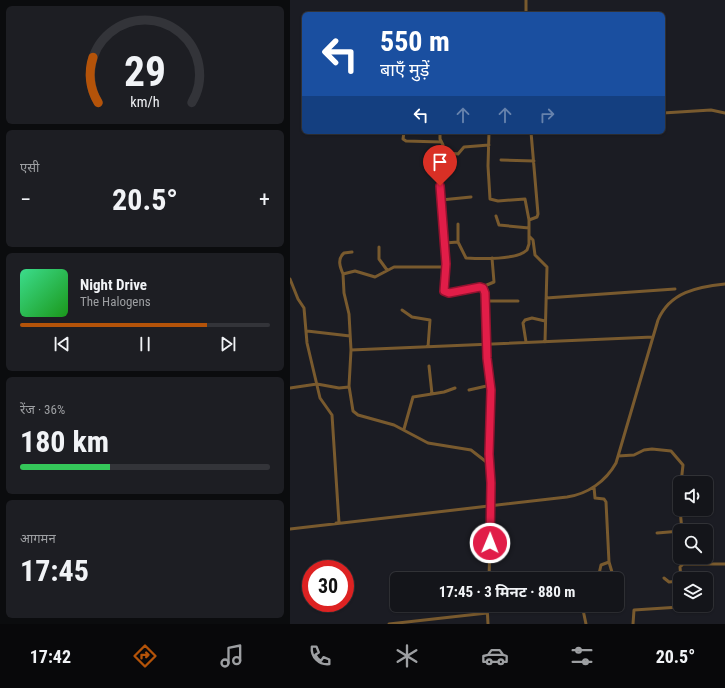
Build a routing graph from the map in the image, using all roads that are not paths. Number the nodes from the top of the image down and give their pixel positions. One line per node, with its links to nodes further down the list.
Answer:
1 (526, 0): 2 (street)
2 (526, 12)
3 (665, 113): 4 (street)
4 (725, 113)
5 (404, 134): 9 (street)
6 (440, 134): 9 (street)
7 (489, 134): 10 (street)
8 (531, 134): 13 (street)
9 (441, 142): 11 (street)
10 (489, 145): 11 (street); 17 (street)
11 (441, 152): 15 (street)
12 (501, 160): 13 (street)
13 (534, 162): 17 (street)
14 (471, 197): 15 (street)
15 (441, 200): 22 (street)
16 (496, 216): 19 (street)
17 (528, 220): 19 (street)
18 (458, 224): 21 (street)
19 (529, 228): 20 (street)
20 (529, 236): 25 (street); 33 (street)
21 (458, 242): 22 (street); 25 (street)
22 (444, 243): 26 (street)
23 (379, 247): 27 (street)
24 (352, 252): 28 (street)
25 (492, 258): 31 (street)
26 (445, 267): 27 (street); 31 (street)
27 (386, 270): 28 (street)
28 (343, 274): 39 (street)
29 (290, 280): 38 (street)
30 (725, 284): 40 (street)
31 (482, 287): 34 (street)
32 (675, 288): 33 (street)
33 (546, 298): 37 (street)
34 (485, 301): 35 (street); 43 (street)
35 (518, 301)
36 (402, 310): 44 (street)
37 (545, 321): 41 (street); 42 (street)
38 (307, 331): 39 (street); 47 (street)
39 (350, 336): 45 (street)
40 (653, 337): 42 (street); 55 (street)
41 (526, 342): 42 (street); 43 (street)
42 (545, 342)
43 (486, 345): 44 (street); 48 (street)
44 (428, 347): 45 (street)
45 (351, 350): 49 (street)
46 (429, 366): 53 (street)
47 (317, 384): 49 (street); 50 (street); 60 (street)
48 (491, 385): 52 (street); 56 (street)
49 (349, 387): 54 (street)
50 (290, 388)
51 (455, 388): 53 (street)
52 (469, 390)
53 (432, 394): 54 (street)
54 (404, 429): 56 (street)
55 (618, 456): 57 (street); 58 (street)
56 (489, 464): 59 (street)
57 (682, 476)
58 (594, 487): 59 (street); 64 (street)
59 (491, 505): 60 (street); 69 (street)
60 (338, 522): 61 (street)
61 (290, 529)
62 (673, 532): 63 (street)
63 (657, 533)
64 (609, 562): 70 (street); 71 (street)
65 (690, 564): 68 (street)
66 (713, 564): 67 (street)
67 (725, 564)
68 (682, 565): 72 (street)
69 (489, 572)
70 (599, 572)
71 (612, 572)
72 (681, 572)
73 (664, 578): 74 (street)
74 (673, 581)
75 (673, 608): 81 (street)
76 (583, 612): 80 (street)
77 (487, 613): 78 (street); 79 (street)
78 (389, 624)
79 (488, 624)
80 (586, 624)
81 (633, 624)

